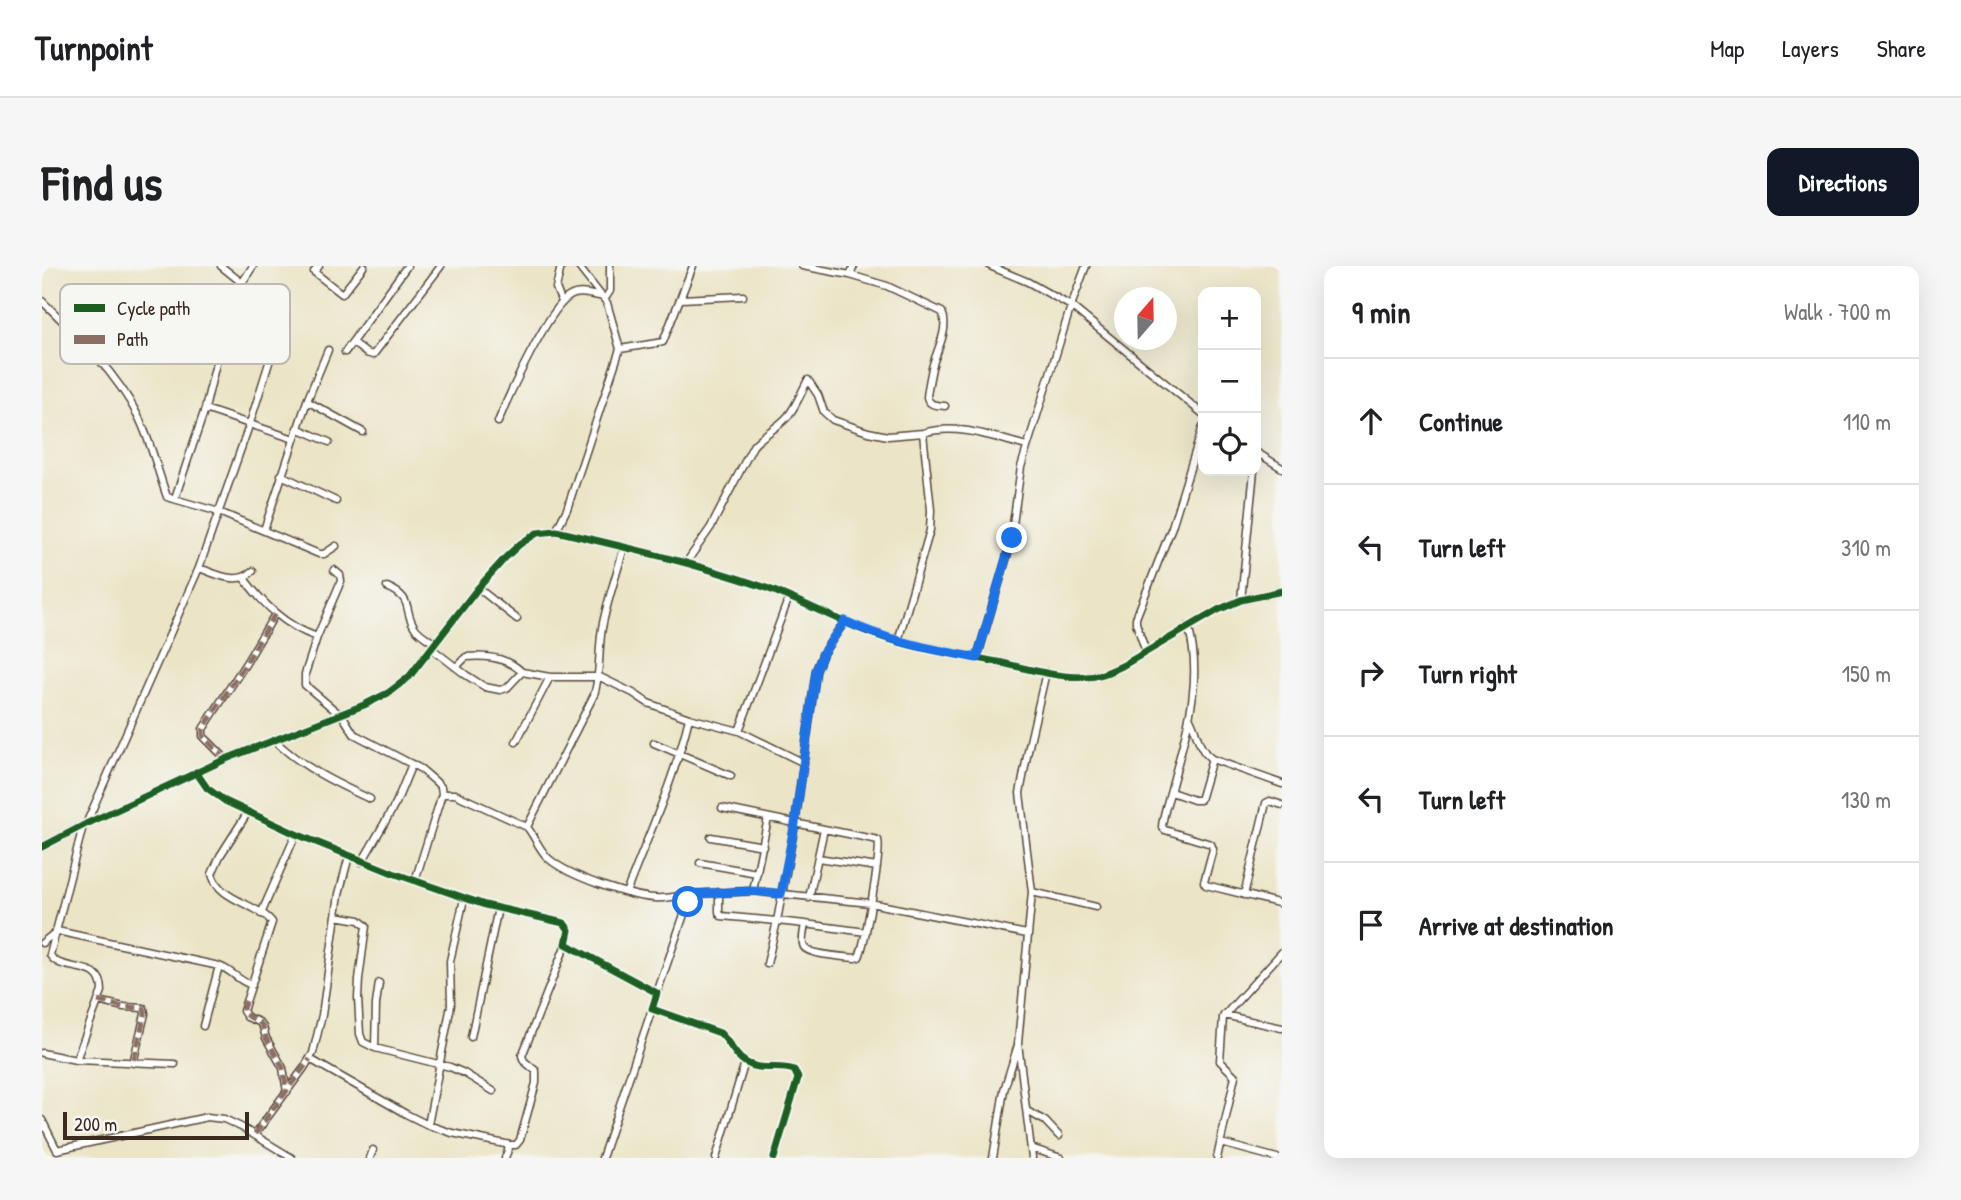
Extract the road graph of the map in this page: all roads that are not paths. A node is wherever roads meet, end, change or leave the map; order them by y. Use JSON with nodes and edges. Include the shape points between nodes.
{"nodes":[{"id":1,"x":221,"y":266,"type":"edge"},
{"id":2,"x":253,"y":266,"type":"edge"},
{"id":3,"x":319,"y":266,"type":"edge"},
{"id":4,"x":364,"y":266,"type":"edge"},
{"id":5,"x":407,"y":266,"type":"edge"},
{"id":6,"x":441,"y":266,"type":"edge"},
{"id":7,"x":561,"y":266,"type":"edge"},
{"id":8,"x":578,"y":266,"type":"edge"},
{"id":9,"x":610,"y":266,"type":"edge"},
{"id":10,"x":693,"y":266,"type":"edge"},
{"id":11,"x":802,"y":266,"type":"edge"},
{"id":12,"x":854,"y":266,"type":"edge"},
{"id":13,"x":990,"y":266,"type":"edge"},
{"id":14,"x":1086,"y":266,"type":"edge"},
{"id":15,"x":850,"y":275,"type":"junction"},
{"id":16,"x":242,"y":283,"type":"joint"},
{"id":17,"x":743,"y":296,"type":"dead end"},
{"id":18,"x":604,"y":298,"type":"junction"},
{"id":19,"x":681,"y":299,"type":"junction"},
{"id":20,"x":42,"y":301,"type":"edge"},
{"id":21,"x":562,"y":303,"type":"junction"},
{"id":22,"x":1071,"y":306,"type":"junction"},
{"id":23,"x":60,"y":320,"type":"edge"},
{"id":24,"x":352,"y":342,"type":"junction"},
{"id":25,"x":620,"y":349,"type":"junction"},
{"id":26,"x":328,"y":350,"type":"dead end"},
{"id":27,"x":345,"y":352,"type":"dead end"},
{"id":28,"x":101,"y":364,"type":"edge"},
{"id":29,"x":216,"y":364,"type":"edge"},
{"id":30,"x":269,"y":364,"type":"edge"},
{"id":31,"x":307,"y":401,"type":"junction"},
{"id":32,"x":945,"y":406,"type":"dead end"},
{"id":33,"x":205,"y":409,"type":"junction"},
{"id":34,"x":1198,"y":409,"type":"edge"},
{"id":35,"x":498,"y":422,"type":"dead end"},
{"id":36,"x":250,"y":423,"type":"junction"},
{"id":37,"x":297,"y":428,"type":"junction"},
{"id":38,"x":363,"y":432,"type":"dead end"},
{"id":39,"x":923,"y":433,"type":"junction"},
{"id":40,"x":294,"y":439,"type":"junction"},
{"id":41,"x":329,"y":442,"type":"dead end"},
{"id":42,"x":1198,"y":442,"type":"edge"},
{"id":43,"x":1027,"y":446,"type":"junction"},
{"id":44,"x":1261,"y":455,"type":"edge"},
{"id":45,"x":1282,"y":468,"type":"edge"},
{"id":46,"x":281,"y":475,"type":"junction"},
{"id":47,"x":1253,"y":476,"type":"edge"},
{"id":48,"x":176,"y":498,"type":"junction"},
{"id":49,"x":336,"y":502,"type":"dead end"},
{"id":50,"x":219,"y":512,"type":"junction"},
{"id":51,"x":264,"y":530,"type":"junction"},
{"id":52,"x":556,"y":531,"type":"junction"},
{"id":53,"x":336,"y":546,"type":"dead end"},
{"id":54,"x":624,"y":547,"type":"junction"},
{"id":55,"x":685,"y":563,"type":"junction"},
{"id":56,"x":199,"y":568,"type":"junction"},
{"id":57,"x":334,"y":570,"type":"dead end"},
{"id":58,"x":253,"y":571,"type":"dead end"},
{"id":59,"x":243,"y":577,"type":"junction"},
{"id":60,"x":387,"y":587,"type":"dead end"},
{"id":61,"x":478,"y":588,"type":"junction"},
{"id":62,"x":1282,"y":591,"type":"edge"},
{"id":63,"x":789,"y":597,"type":"junction"},
{"id":64,"x":1241,"y":600,"type":"junction"},
{"id":65,"x":275,"y":614,"type":"junction"},
{"id":66,"x":517,"y":619,"type":"dead end"},
{"id":67,"x":845,"y":621,"type":"junction"},
{"id":68,"x":1188,"y":626,"type":"junction"},
{"id":69,"x":317,"y":637,"type":"junction"},
{"id":70,"x":898,"y":641,"type":"junction"},
{"id":71,"x":433,"y":646,"type":"junction"},
{"id":72,"x":1146,"y":652,"type":"junction"},
{"id":73,"x":977,"y":658,"type":"junction"},
{"id":74,"x":457,"y":666,"type":"junction"},
{"id":75,"x":522,"y":672,"type":"junction"},
{"id":76,"x":1046,"y":672,"type":"junction"},
{"id":77,"x":550,"y":677,"type":"junction"},
{"id":78,"x":600,"y":677,"type":"junction"},
{"id":79,"x":339,"y":714,"type":"junction"},
{"id":80,"x":1189,"y":717,"type":"junction"},
{"id":81,"x":689,"y":718,"type":"junction"},
{"id":82,"x":739,"y":731,"type":"junction"},
{"id":83,"x":274,"y":740,"type":"junction"},
{"id":84,"x":516,"y":742,"type":"dead end"},
{"id":85,"x":654,"y":743,"type":"dead end"},
{"id":86,"x":679,"y":754,"type":"junction"},
{"id":87,"x":226,"y":759,"type":"junction"},
{"id":88,"x":1212,"y":759,"type":"junction"},
{"id":89,"x":412,"y":764,"type":"junction"},
{"id":90,"x":804,"y":764,"type":"junction"},
{"id":91,"x":196,"y":772,"type":"junction"},
{"id":92,"x":731,"y":776,"type":"dead end"},
{"id":93,"x":1282,"y":784,"type":"edge"},
{"id":94,"x":1171,"y":792,"type":"junction"},
{"id":95,"x":442,"y":794,"type":"junction"},
{"id":96,"x":370,"y":799,"type":"dead end"},
{"id":97,"x":1282,"y":805,"type":"edge"},
{"id":98,"x":722,"y":808,"type":"dead end"},
{"id":99,"x":248,"y":812,"type":"junction"},
{"id":100,"x":768,"y":818,"type":"junction"},
{"id":101,"x":795,"y":824,"type":"junction"},
{"id":102,"x":85,"y":825,"type":"junction"},
{"id":103,"x":527,"y":827,"type":"junction"},
{"id":104,"x":824,"y":829,"type":"junction"},
{"id":105,"x":296,"y":834,"type":"junction"},
{"id":106,"x":711,"y":837,"type":"dead end"},
{"id":107,"x":763,"y":846,"type":"junction"},
{"id":108,"x":42,"y":847,"type":"edge"},
{"id":109,"x":349,"y":856,"type":"junction"},
{"id":110,"x":818,"y":859,"type":"junction"},
{"id":111,"x":362,"y":862,"type":"junction"},
{"id":112,"x":700,"y":863,"type":"dead end"},
{"id":113,"x":877,"y":867,"type":"junction"},
{"id":114,"x":757,"y":873,"type":"junction"},
{"id":115,"x":415,"y":881,"type":"junction"},
{"id":116,"x":753,"y":891,"type":"junction"},
{"id":117,"x":719,"y":892,"type":"junction"},
{"id":118,"x":1032,"y":892,"type":"junction"},
{"id":119,"x":625,"y":893,"type":"junction"},
{"id":120,"x":691,"y":894,"type":"junction"},
{"id":121,"x":781,"y":894,"type":"junction"},
{"id":122,"x":1244,"y":895,"type":"junction"},
{"id":123,"x":809,"y":898,"type":"junction"},
{"id":124,"x":464,"y":899,"type":"junction"},
{"id":125,"x":870,"y":903,"type":"junction"},
{"id":126,"x":1282,"y":904,"type":"edge"},
{"id":127,"x":1096,"y":907,"type":"dead end"},
{"id":128,"x":498,"y":908,"type":"junction"},
{"id":129,"x":261,"y":914,"type":"junction"},
{"id":130,"x":336,"y":916,"type":"junction"},
{"id":131,"x":777,"y":920,"type":"junction"},
{"id":132,"x":805,"y":924,"type":"junction"},
{"id":133,"x":57,"y":932,"type":"junction"},
{"id":134,"x":866,"y":932,"type":"junction"},
{"id":135,"x":1027,"y":934,"type":"junction"},
{"id":136,"x":42,"y":943,"type":"edge"},
{"id":137,"x":566,"y":944,"type":"junction"},
{"id":138,"x":1282,"y":952,"type":"edge"},
{"id":139,"x":768,"y":964,"type":"dead end"},
{"id":140,"x":219,"y":966,"type":"junction"},
{"id":141,"x":379,"y":983,"type":"dead end"},
{"id":142,"x":252,"y":985,"type":"junction"},
{"id":143,"x":657,"y":993,"type":"junction"},
{"id":144,"x":98,"y":1001,"type":"junction"},
{"id":145,"x":652,"y":1009,"type":"junction"},
{"id":146,"x":1224,"y":1015,"type":"junction"},
{"id":147,"x":203,"y":1026,"type":"dead end"},
{"id":148,"x":1282,"y":1028,"type":"edge"},
{"id":149,"x":471,"y":1037,"type":"dead end"},
{"id":150,"x":1018,"y":1043,"type":"junction"},
{"id":151,"x":375,"y":1048,"type":"junction"},
{"id":152,"x":42,"y":1054,"type":"edge"},
{"id":153,"x":310,"y":1059,"type":"junction"},
{"id":154,"x":76,"y":1060,"type":"junction"},
{"id":155,"x":744,"y":1062,"type":"junction"},
{"id":156,"x":133,"y":1063,"type":"junction"},
{"id":157,"x":440,"y":1063,"type":"junction"},
{"id":158,"x":175,"y":1065,"type":"dead end"},
{"id":159,"x":493,"y":1091,"type":"dead end"},
{"id":160,"x":287,"y":1092,"type":"junction"},
{"id":161,"x":1027,"y":1111,"type":"junction"},
{"id":162,"x":42,"y":1120,"type":"edge"},
{"id":163,"x":428,"y":1125,"type":"junction"},
{"id":164,"x":255,"y":1135,"type":"junction"},
{"id":165,"x":1059,"y":1136,"type":"dead end"},
{"id":166,"x":50,"y":1138,"type":"junction"},
{"id":167,"x":42,"y":1140,"type":"edge"},
{"id":168,"x":1221,"y":1143,"type":"junction"},
{"id":169,"x":510,"y":1145,"type":"junction"},
{"id":170,"x":1031,"y":1147,"type":"junction"},
{"id":171,"x":373,"y":1150,"type":"dead end"},
{"id":172,"x":58,"y":1154,"type":"edge"},
{"id":173,"x":292,"y":1158,"type":"edge"},
{"id":174,"x":370,"y":1158,"type":"edge"},
{"id":175,"x":505,"y":1158,"type":"edge"},
{"id":176,"x":602,"y":1158,"type":"edge"},
{"id":177,"x":716,"y":1158,"type":"edge"},
{"id":178,"x":774,"y":1158,"type":"edge"},
{"id":179,"x":993,"y":1158,"type":"edge"},
{"id":180,"x":1032,"y":1158,"type":"edge"},
{"id":181,"x":1060,"y":1158,"type":"edge"},
{"id":182,"x":1217,"y":1158,"type":"edge"},
{"id":183,"x":1277,"y":1158,"type":"edge"}],
"edges":[{"from":1,"to":16,"type":"street"},
{"from":2,"to":16,"type":"street"},
{"from":3,"to":4,"type":"street","via":[[314,272],[342,294]]},
{"from":5,"to":24,"type":"street"},
{"from":6,"to":24,"type":"street","via":[[373,355]]},
{"from":7,"to":21,"type":"street","via":[[556,288]]},
{"from":8,"to":18,"type":"street"},
{"from":9,"to":18,"type":"street","via":[[610,291]]},
{"from":10,"to":19,"type":"street"},
{"from":11,"to":15,"type":"street"},
{"from":12,"to":15,"type":"street"},
{"from":13,"to":22,"type":"street"},
{"from":14,"to":22,"type":"street"},
{"from":15,"to":32,"type":"street","via":[[887,286],[942,312],[943,334],[927,397],[934,405]]},
{"from":17,"to":19,"type":"street"},
{"from":18,"to":21,"type":"street","via":[[576,293]]},
{"from":18,"to":25,"type":"street"},
{"from":19,"to":25,"type":"street","via":[[663,342]]},
{"from":20,"to":23,"type":"street"},
{"from":21,"to":35,"type":"street","via":[[522,369]]},
{"from":22,"to":34,"type":"street"},
{"from":22,"to":43,"type":"street"},
{"from":24,"to":27,"type":"street"},
{"from":25,"to":52,"type":"street"},
{"from":26,"to":31,"type":"street"},
{"from":28,"to":48,"type":"street","via":[[138,415],[167,497]]},
{"from":29,"to":33,"type":"street"},
{"from":30,"to":36,"type":"street"},
{"from":31,"to":37,"type":"street"},
{"from":31,"to":38,"type":"street"},
{"from":33,"to":36,"type":"street"},
{"from":33,"to":48,"type":"street"},
{"from":36,"to":40,"type":"street"},
{"from":36,"to":50,"type":"street"},
{"from":37,"to":40,"type":"street"},
{"from":37,"to":41,"type":"street"},
{"from":39,"to":43,"type":"street","via":[[966,430]]},
{"from":39,"to":55,"type":"street","via":[[888,436],[833,420],[808,380],[787,418],[753,446],[711,527]]},
{"from":39,"to":70,"type":"street","via":[[930,530]]},
{"from":40,"to":46,"type":"street"},
{"from":42,"to":72,"type":"street","via":[[1172,527],[1136,618]]},
{"from":43,"to":73,"type":"street","via":[[1010,546]]},
{"from":44,"to":45,"type":"street"},
{"from":46,"to":49,"type":"street"},
{"from":46,"to":51,"type":"street"},
{"from":47,"to":64,"type":"street"},
{"from":48,"to":50,"type":"street"},
{"from":50,"to":51,"type":"street"},
{"from":50,"to":56,"type":"street"},
{"from":51,"to":53,"type":"street","via":[[319,554]]},
{"from":52,"to":54,"type":"street"},
{"from":52,"to":61,"type":"street","via":[[537,533],[520,544]]},
{"from":54,"to":55,"type":"street"},
{"from":54,"to":78,"type":"street","via":[[603,624]]},
{"from":55,"to":63,"type":"street"},
{"from":56,"to":59,"type":"street","via":[[232,579]]},
{"from":56,"to":102,"type":"street"},
{"from":57,"to":69,"type":"street","via":[[341,581]]},
{"from":58,"to":59,"type":"street"},
{"from":59,"to":65,"type":"street"},
{"from":60,"to":71,"type":"street","via":[[402,596],[415,628]]},
{"from":61,"to":66,"type":"street"},
{"from":61,"to":71,"type":"street"},
{"from":62,"to":64,"type":"street"},
{"from":63,"to":67,"type":"street"},
{"from":63,"to":82,"type":"street"},
{"from":64,"to":68,"type":"street"},
{"from":65,"to":69,"type":"street"},
{"from":65,"to":87,"type":"street","via":[[203,729],[202,736]]},
{"from":67,"to":70,"type":"street"},
{"from":67,"to":90,"type":"street","via":[[816,671]]},
{"from":68,"to":72,"type":"street"},
{"from":68,"to":80,"type":"street","via":[[1196,666]]},
{"from":69,"to":79,"type":"street","via":[[304,682]]},
{"from":70,"to":73,"type":"street"},
{"from":71,"to":74,"type":"street"},
{"from":71,"to":79,"type":"street","via":[[394,689]]},
{"from":72,"to":76,"type":"street","via":[[1093,677]]},
{"from":73,"to":76,"type":"street"},
{"from":74,"to":75,"type":"street","via":[[467,657],[489,657]]},
{"from":74,"to":75,"type":"street","via":[[485,687],[500,690],[511,686]]},
{"from":75,"to":77,"type":"street"},
{"from":76,"to":118,"type":"street","via":[[1020,793]]},
{"from":77,"to":78,"type":"street"},
{"from":77,"to":84,"type":"street"},
{"from":78,"to":81,"type":"street"},
{"from":78,"to":103,"type":"street"},
{"from":79,"to":83,"type":"street"},
{"from":79,"to":89,"type":"street","via":[[354,734]]},
{"from":80,"to":88,"type":"street","via":[[1200,746]]},
{"from":80,"to":94,"type":"street"},
{"from":81,"to":82,"type":"street"},
{"from":81,"to":86,"type":"street"},
{"from":82,"to":90,"type":"street"},
{"from":83,"to":87,"type":"street"},
{"from":83,"to":96,"type":"street","via":[[315,772]]},
{"from":85,"to":86,"type":"street"},
{"from":86,"to":92,"type":"street"},
{"from":86,"to":119,"type":"street"},
{"from":87,"to":91,"type":"street"},
{"from":88,"to":93,"type":"street"},
{"from":88,"to":94,"type":"street","via":[[1200,800]]},
{"from":89,"to":95,"type":"street","via":[[435,781]]},
{"from":89,"to":111,"type":"street","via":[[392,811]]},
{"from":90,"to":101,"type":"street"},
{"from":91,"to":99,"type":"street","via":[[214,795]]},
{"from":91,"to":102,"type":"street"},
{"from":94,"to":122,"type":"street","via":[[1162,827],[1211,844],[1204,884]]},
{"from":95,"to":103,"type":"street","via":[[455,794]]},
{"from":95,"to":115,"type":"street"},
{"from":97,"to":122,"type":"street","via":[[1266,803]]},
{"from":98,"to":100,"type":"street"},
{"from":99,"to":105,"type":"street"},
{"from":99,"to":129,"type":"street","via":[[212,874],[231,897]]},
{"from":100,"to":101,"type":"street"},
{"from":100,"to":107,"type":"street"},
{"from":101,"to":104,"type":"street"},
{"from":101,"to":121,"type":"street"},
{"from":102,"to":108,"type":"street"},
{"from":102,"to":133,"type":"street"},
{"from":103,"to":119,"type":"street","via":[[555,864]]},
{"from":104,"to":110,"type":"street"},
{"from":104,"to":113,"type":"street","via":[[878,840]]},
{"from":105,"to":109,"type":"street"},
{"from":105,"to":129,"type":"street"},
{"from":106,"to":107,"type":"street"},
{"from":107,"to":114,"type":"street"},
{"from":109,"to":111,"type":"street"},
{"from":109,"to":130,"type":"street"},
{"from":110,"to":113,"type":"street"},
{"from":110,"to":123,"type":"street"},
{"from":111,"to":115,"type":"street"},
{"from":112,"to":114,"type":"street"},
{"from":113,"to":125,"type":"street"},
{"from":114,"to":116,"type":"street"},
{"from":115,"to":124,"type":"street"},
{"from":116,"to":117,"type":"street"},
{"from":116,"to":121,"type":"street"},
{"from":117,"to":120,"type":"street"},
{"from":117,"to":131,"type":"street","via":[[721,916]]},
{"from":118,"to":127,"type":"street"},
{"from":118,"to":135,"type":"street"},
{"from":119,"to":120,"type":"street","via":[[657,899]]},
{"from":120,"to":143,"type":"street"},
{"from":121,"to":123,"type":"street"},
{"from":121,"to":131,"type":"street"},
{"from":122,"to":126,"type":"street"},
{"from":123,"to":125,"type":"street"},
{"from":124,"to":128,"type":"street"},
{"from":124,"to":157,"type":"street","via":[[450,961],[451,1005]]},
{"from":125,"to":134,"type":"street"},
{"from":125,"to":135,"type":"street"},
{"from":128,"to":137,"type":"street","via":[[564,923],[569,930]]},
{"from":128,"to":149,"type":"street"},
{"from":129,"to":142,"type":"street","via":[[272,926]]},
{"from":130,"to":151,"type":"street","via":[[366,926],[359,979],[360,1034],[363,1042]]},
{"from":130,"to":153,"type":"street","via":[[322,1015]]},
{"from":131,"to":132,"type":"street"},
{"from":131,"to":139,"type":"street"},
{"from":132,"to":134,"type":"street"},
{"from":132,"to":134,"type":"street","via":[[803,945],[814,953],[855,958],[861,954]]},
{"from":133,"to":136,"type":"street"},
{"from":133,"to":140,"type":"street"},
{"from":133,"to":144,"type":"street","via":[[52,959],[95,974],[102,985]]},
{"from":135,"to":150,"type":"street"},
{"from":137,"to":143,"type":"street"},
{"from":137,"to":169,"type":"street","via":[[522,1056],[537,1075],[520,1140]]},
{"from":138,"to":146,"type":"street"},
{"from":140,"to":142,"type":"street"},
{"from":140,"to":147,"type":"street"},
{"from":141,"to":151,"type":"street"},
{"from":142,"to":160,"type":"street","via":[[243,1011],[263,1027],[283,1068]]},
{"from":143,"to":145,"type":"street"},
{"from":144,"to":154,"type":"street"},
{"from":144,"to":156,"type":"street","via":[[144,1008]]},
{"from":145,"to":155,"type":"street","via":[[720,1033]]},
{"from":145,"to":176,"type":"street"},
{"from":146,"to":148,"type":"street"},
{"from":146,"to":168,"type":"street","via":[[1219,1059],[1236,1076]]},
{"from":150,"to":161,"type":"street"},
{"from":150,"to":179,"type":"street","via":[[1004,1090]]},
{"from":151,"to":157,"type":"street"},
{"from":152,"to":154,"type":"street"},
{"from":153,"to":160,"type":"street"},
{"from":153,"to":163,"type":"street"},
{"from":154,"to":156,"type":"street"},
{"from":155,"to":177,"type":"street"},
{"from":155,"to":178,"type":"street","via":[[765,1069],[786,1067],[797,1074]]},
{"from":156,"to":158,"type":"street"},
{"from":157,"to":159,"type":"street"},
{"from":157,"to":163,"type":"street"},
{"from":160,"to":164,"type":"street"},
{"from":161,"to":165,"type":"street"},
{"from":161,"to":170,"type":"street"},
{"from":162,"to":166,"type":"street"},
{"from":163,"to":169,"type":"street"},
{"from":164,"to":172,"type":"street","via":[[207,1116]]},
{"from":164,"to":173,"type":"street"},
{"from":166,"to":167,"type":"street"},
{"from":166,"to":172,"type":"street"},
{"from":168,"to":182,"type":"street"},
{"from":168,"to":183,"type":"street"},
{"from":169,"to":175,"type":"street"},
{"from":170,"to":180,"type":"street"},
{"from":170,"to":181,"type":"street"},
{"from":171,"to":174,"type":"street"}]}
